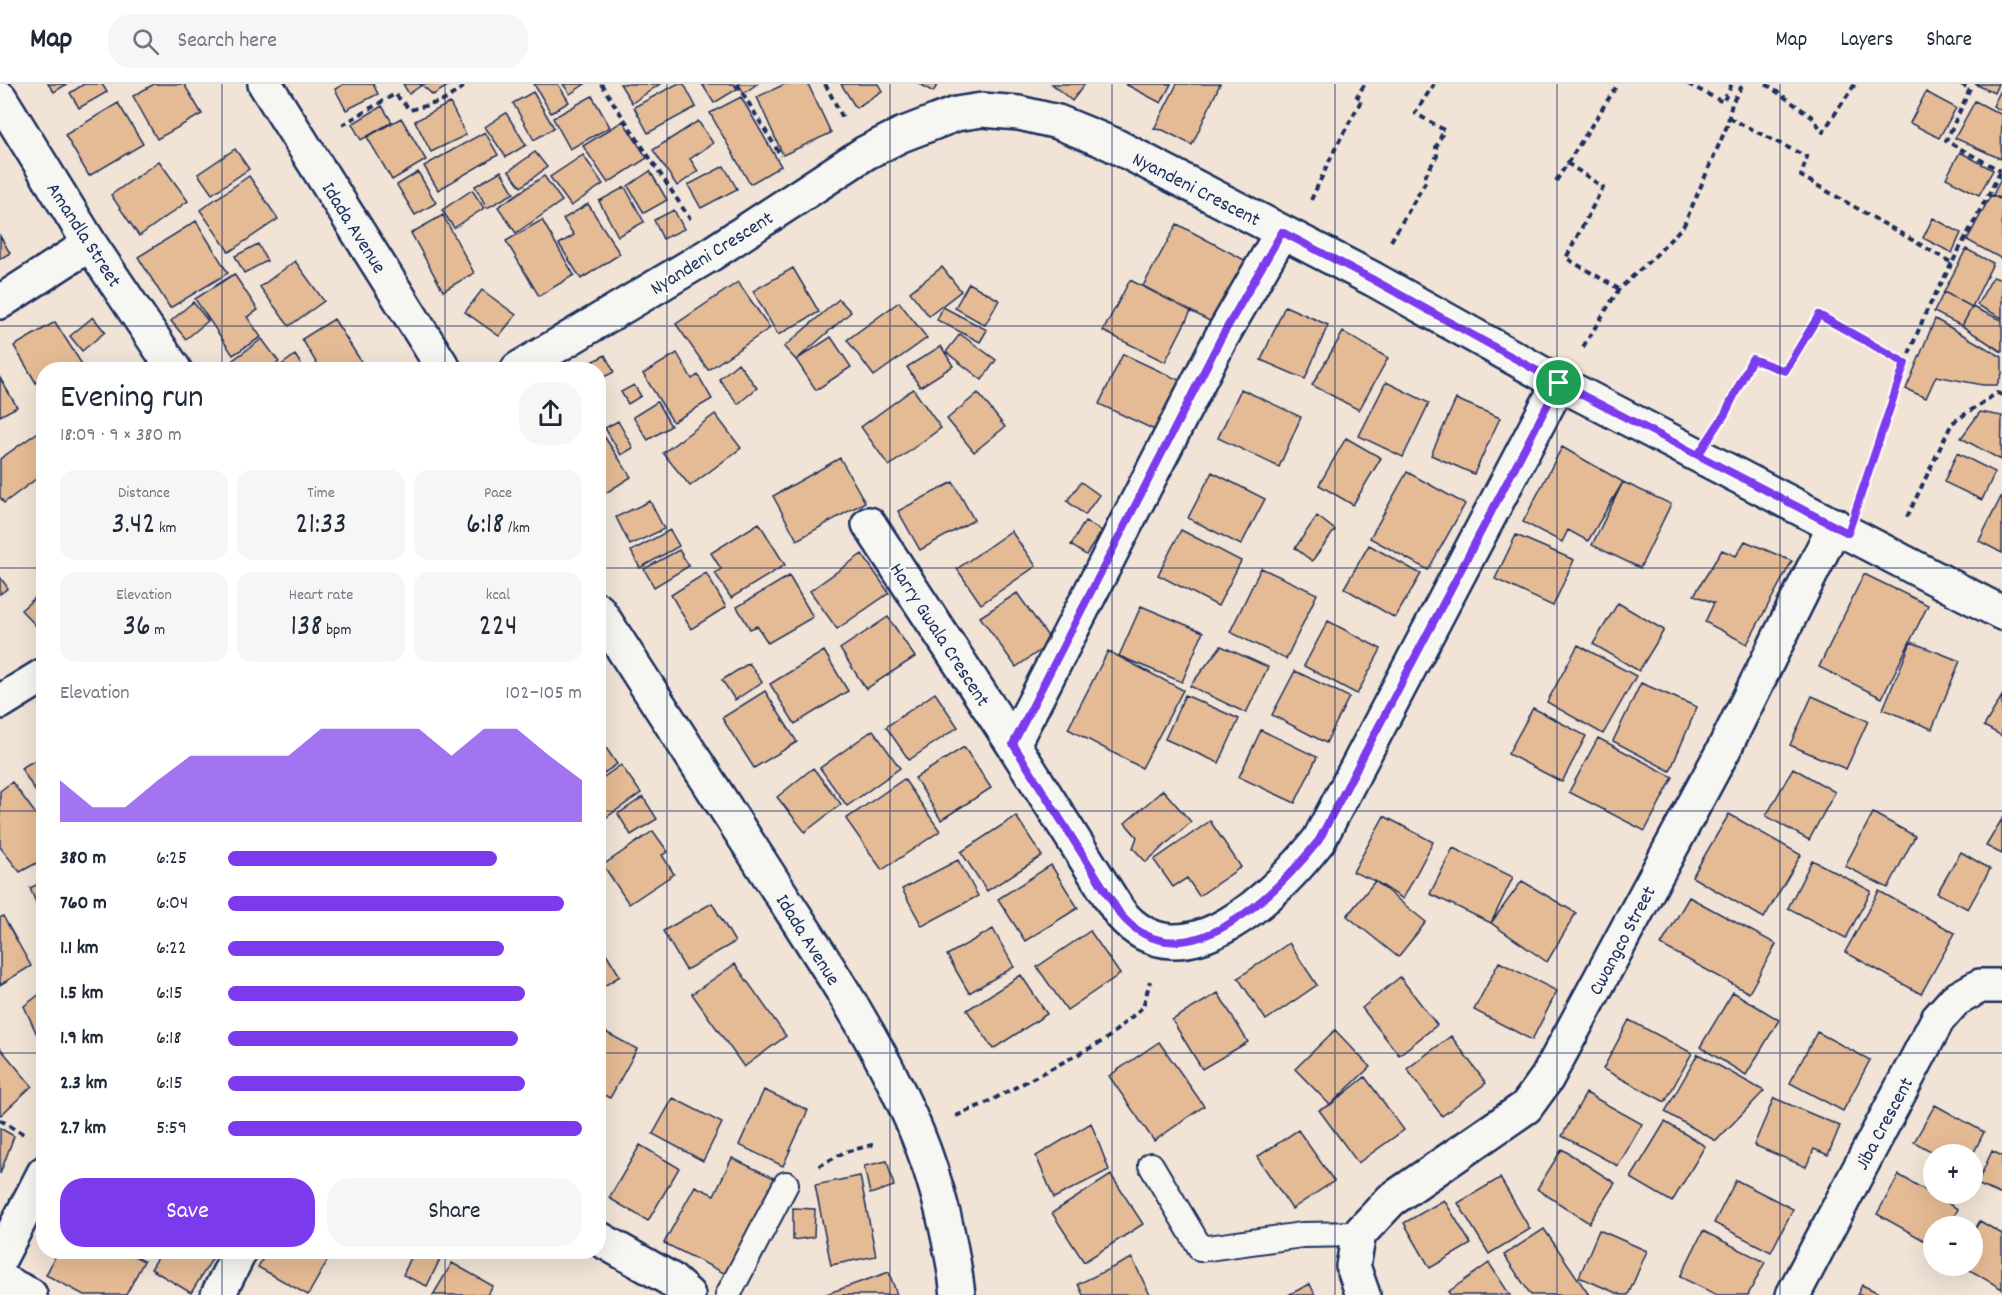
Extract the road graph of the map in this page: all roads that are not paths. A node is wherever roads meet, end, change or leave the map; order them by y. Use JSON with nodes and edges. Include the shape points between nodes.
{"nodes":[{"id":1,"x":265,"y":84,"type":"edge"},
{"id":2,"x":983,"y":97,"type":"edge"},
{"id":3,"x":0,"y":98,"type":"edge"},
{"id":4,"x":1288,"y":235,"type":"junction"},
{"id":5,"x":90,"y":244,"type":"junction"},
{"id":6,"x":0,"y":302,"type":"edge"},
{"id":7,"x":169,"y":362,"type":"edge"},
{"id":8,"x":440,"y":362,"type":"edge"},
{"id":9,"x":530,"y":362,"type":"edge"},
{"id":10,"x":1559,"y":383,"type":"junction"},
{"id":11,"x":869,"y":524,"type":"dead end"},
{"id":12,"x":1842,"y":529,"type":"junction"},
{"id":13,"x":2002,"y":613,"type":"edge"},
{"id":14,"x":606,"y":622,"type":"edge"},
{"id":15,"x":36,"y":680,"type":"edge"},
{"id":16,"x":0,"y":702,"type":"edge"},
{"id":17,"x":1013,"y":744,"type":"junction"},
{"id":18,"x":2002,"y":986,"type":"edge"},
{"id":19,"x":1151,"y":1165,"type":"dead end"},
{"id":20,"x":786,"y":1184,"type":"road end"},
{"id":21,"x":36,"y":1188,"type":"edge"},
{"id":22,"x":1359,"y":1234,"type":"junction"},
{"id":23,"x":606,"y":1243,"type":"edge"},
{"id":24,"x":0,"y":1258,"type":"edge"},
{"id":25,"x":236,"y":1259,"type":"edge"},
{"id":26,"x":218,"y":1295,"type":"edge"},
{"id":27,"x":688,"y":1295,"type":"edge"},
{"id":28,"x":728,"y":1295,"type":"edge"},
{"id":29,"x":958,"y":1295,"type":"edge"},
{"id":30,"x":1363,"y":1295,"type":"edge"},
{"id":31,"x":1793,"y":1295,"type":"edge"}],
"edges":[{"from":1,"to":8,"type":"street","name":"Idada Avenue"},
{"from":2,"to":4,"type":"street","name":"Nyandeni Crescent","via":[[1112,144]]},
{"from":2,"to":9,"type":"street","name":"Nyandeni Crescent","via":[[956,114],[865,153],[711,254]]},
{"from":3,"to":5,"type":"street","name":"Amandla Street"},
{"from":4,"to":10,"type":"street","name":"Nyandeni Crescent"},
{"from":4,"to":17,"type":"street","via":[[1221,338]]},
{"from":5,"to":6,"type":"street"},
{"from":5,"to":7,"type":"street","name":"Amandla Street"},
{"from":10,"to":12,"type":"street","name":"Nyandeni Crescent"},
{"from":10,"to":17,"type":"street","name":"Harry Gwala Crescent","via":[[1319,840],[1297,869],[1239,917],[1208,936],[1181,942],[1161,941],[1129,924]]},
{"from":11,"to":17,"type":"street","name":"Harry Gwala Crescent"},
{"from":12,"to":13,"type":"street","name":"Nyandeni Crescent"},
{"from":12,"to":22,"type":"street","name":"Cwangco Street","via":[[1547,1078],[1526,1107],[1391,1200]]},
{"from":14,"to":29,"type":"street","name":"Idada Avenue","via":[[873,1043],[917,1132],[933,1180]]},
{"from":15,"to":16,"type":"street"},
{"from":18,"to":31,"type":"street","name":"Jiba Crescent","via":[[1980,986],[1955,1000],[1938,1019]]},
{"from":19,"to":22,"type":"lane","via":[[1201,1249],[1302,1235]]},
{"from":20,"to":28,"type":"lane"},
{"from":21,"to":24,"type":"street"},
{"from":22,"to":30,"type":"street","via":[[1353,1266]]},
{"from":23,"to":27,"type":"street","via":[[670,1279]]},
{"from":25,"to":26,"type":"street"}]}
